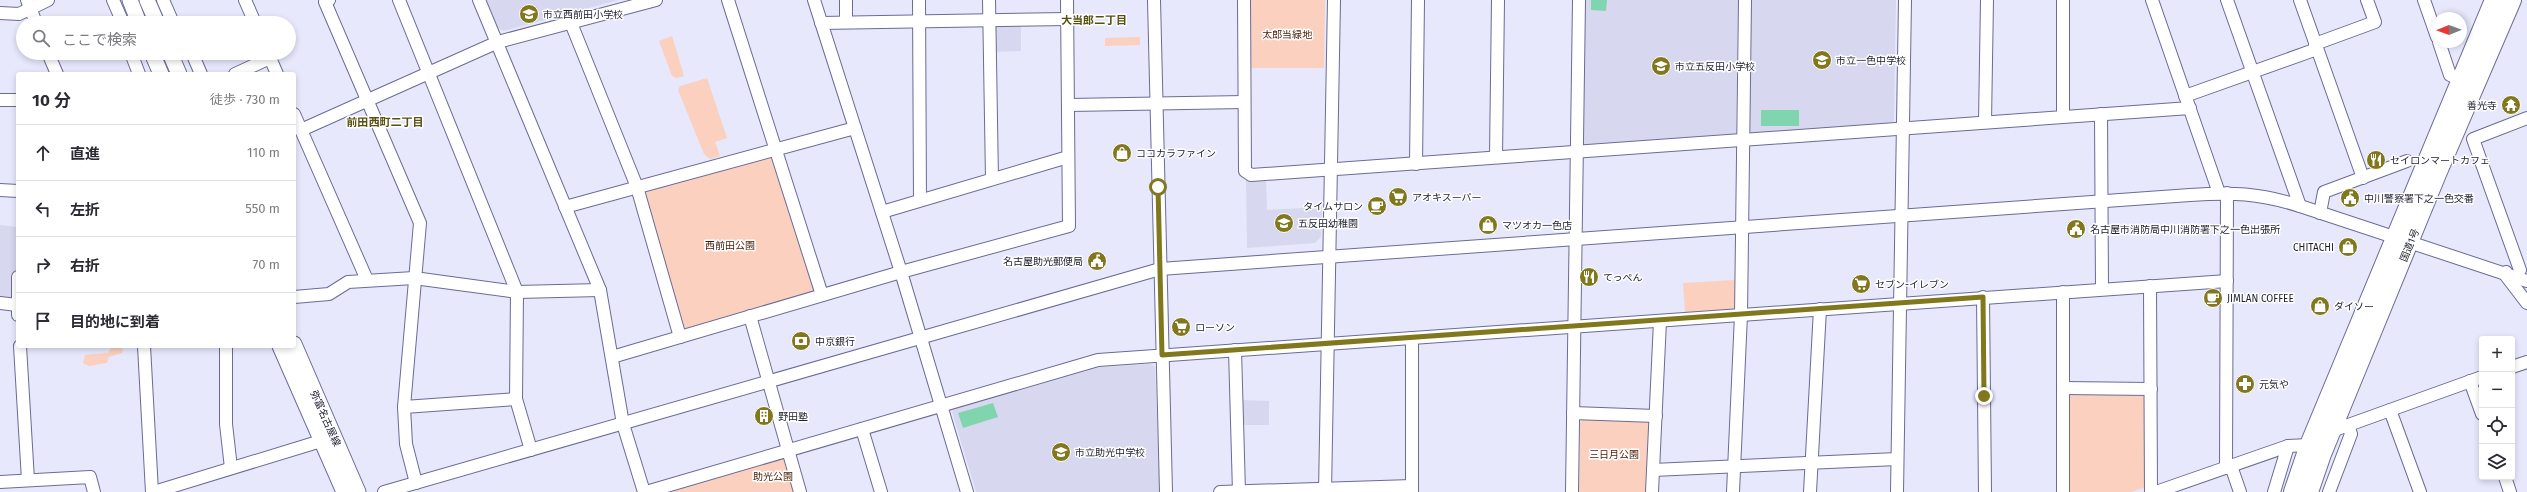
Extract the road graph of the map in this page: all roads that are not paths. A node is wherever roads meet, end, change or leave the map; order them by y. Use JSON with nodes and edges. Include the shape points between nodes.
{"nodes":[{"id":1,"x":48,"y":0,"type":"edge"},
{"id":2,"x":113,"y":0,"type":"edge"},
{"id":3,"x":130,"y":0,"type":"edge"},
{"id":4,"x":147,"y":0,"type":"edge"},
{"id":5,"x":163,"y":0,"type":"edge"},
{"id":6,"x":245,"y":0,"type":"edge"},
{"id":7,"x":330,"y":0,"type":"edge"},
{"id":8,"x":399,"y":0,"type":"edge"},
{"id":9,"x":479,"y":0,"type":"edge"},
{"id":10,"x":656,"y":0,"type":"edge"},
{"id":11,"x":728,"y":0,"type":"edge"},
{"id":12,"x":814,"y":0,"type":"edge"},
{"id":13,"x":846,"y":0,"type":"edge"},
{"id":14,"x":919,"y":0,"type":"edge"},
{"id":15,"x":989,"y":0,"type":"edge"},
{"id":16,"x":1067,"y":0,"type":"edge"},
{"id":17,"x":1154,"y":0,"type":"edge"},
{"id":18,"x":1244,"y":0,"type":"edge"},
{"id":19,"x":1334,"y":0,"type":"edge"},
{"id":20,"x":1418,"y":0,"type":"edge"},
{"id":21,"x":1498,"y":0,"type":"edge"},
{"id":22,"x":1579,"y":0,"type":"edge"},
{"id":23,"x":1745,"y":0,"type":"edge"},
{"id":24,"x":1905,"y":0,"type":"edge"},
{"id":25,"x":1987,"y":0,"type":"edge"},
{"id":26,"x":2063,"y":0,"type":"edge"},
{"id":27,"x":2152,"y":0,"type":"edge"},
{"id":28,"x":2227,"y":0,"type":"edge"},
{"id":29,"x":2300,"y":0,"type":"edge"},
{"id":30,"x":2367,"y":0,"type":"edge"},
{"id":31,"x":2424,"y":0,"type":"edge"},
{"id":32,"x":2494,"y":0,"type":"edge"},
{"id":33,"x":2512,"y":0,"type":"edge"},
{"id":34,"x":28,"y":4,"type":"edge"},
{"id":35,"x":0,"y":13,"type":"edge"},
{"id":36,"x":33,"y":16,"type":"edge"},
{"id":37,"x":120,"y":16,"type":"edge"},
{"id":38,"x":137,"y":16,"type":"edge"},
{"id":39,"x":154,"y":16,"type":"edge"},
{"id":40,"x":170,"y":16,"type":"edge"},
{"id":41,"x":252,"y":16,"type":"edge"},
{"id":42,"x":1067,"y":19,"type":"junction"},
{"id":43,"x":2431,"y":20,"type":"edge"},
{"id":44,"x":989,"y":21,"type":"junction"},
{"id":45,"x":572,"y":22,"type":"junction"},
{"id":46,"x":846,"y":22,"type":"junction"},
{"id":47,"x":919,"y":22,"type":"junction"},
{"id":48,"x":821,"y":23,"type":"junction"},
{"id":49,"x":498,"y":42,"type":"junction"},
{"id":50,"x":2316,"y":46,"type":"junction"},
{"id":51,"x":2441,"y":48,"type":"edge"},
{"id":52,"x":51,"y":60,"type":"edge"},
{"id":53,"x":134,"y":60,"type":"edge"},
{"id":54,"x":155,"y":60,"type":"edge"},
{"id":55,"x":173,"y":60,"type":"edge"},
{"id":56,"x":195,"y":60,"type":"edge"},
{"id":57,"x":261,"y":60,"type":"edge"},
{"id":58,"x":271,"y":60,"type":"edge"},
{"id":59,"x":56,"y":72,"type":"edge"},
{"id":60,"x":138,"y":72,"type":"edge"},
{"id":61,"x":160,"y":72,"type":"edge"},
{"id":62,"x":178,"y":72,"type":"edge"},
{"id":63,"x":200,"y":72,"type":"edge"},
{"id":64,"x":238,"y":72,"type":"edge"},
{"id":65,"x":276,"y":72,"type":"edge"},
{"id":66,"x":2254,"y":72,"type":"junction"},
{"id":67,"x":430,"y":73,"type":"junction"},
{"id":68,"x":2461,"y":80,"type":"junction"},
{"id":69,"x":2185,"y":96,"type":"junction"},
{"id":70,"x":0,"y":100,"type":"edge"},
{"id":71,"x":16,"y":100,"type":"edge"},
{"id":72,"x":367,"y":100,"type":"junction"},
{"id":73,"x":1244,"y":102,"type":"junction"},
{"id":74,"x":1069,"y":104,"type":"junction"},
{"id":75,"x":1156,"y":104,"type":"junction"},
{"id":76,"x":2190,"y":108,"type":"junction"},
{"id":77,"x":2101,"y":114,"type":"junction"},
{"id":78,"x":2063,"y":116,"type":"junction"},
{"id":79,"x":2527,"y":118,"type":"edge"},
{"id":80,"x":296,"y":119,"type":"edge"},
{"id":81,"x":1985,"y":122,"type":"junction"},
{"id":82,"x":855,"y":128,"type":"junction"},
{"id":83,"x":1903,"y":128,"type":"junction"},
{"id":84,"x":301,"y":130,"type":"junction"},
{"id":85,"x":1742,"y":139,"type":"junction"},
{"id":86,"x":776,"y":149,"type":"junction"},
{"id":87,"x":1577,"y":151,"type":"junction"},
{"id":88,"x":1068,"y":157,"type":"junction"},
{"id":89,"x":1496,"y":157,"type":"junction"},
{"id":90,"x":2407,"y":162,"type":"dead end"},
{"id":91,"x":1416,"y":164,"type":"junction"},
{"id":92,"x":1331,"y":170,"type":"junction"},
{"id":93,"x":2363,"y":178,"type":"junction"},
{"id":94,"x":992,"y":179,"type":"junction"},
{"id":95,"x":637,"y":187,"type":"junction"},
{"id":96,"x":0,"y":190,"type":"edge"},
{"id":97,"x":16,"y":191,"type":"edge"},
{"id":98,"x":2223,"y":193,"type":"junction"},
{"id":99,"x":920,"y":200,"type":"junction"},
{"id":100,"x":2102,"y":201,"type":"junction"},
{"id":101,"x":2300,"y":206,"type":"junction"},
{"id":102,"x":565,"y":207,"type":"junction"},
{"id":103,"x":882,"y":212,"type":"junction"},
{"id":104,"x":2320,"y":213,"type":"junction"},
{"id":105,"x":1901,"y":216,"type":"junction"},
{"id":106,"x":1741,"y":227,"type":"junction"},
{"id":107,"x":1576,"y":239,"type":"junction"},
{"id":108,"x":2402,"y":241,"type":"junction"},
{"id":109,"x":1329,"y":257,"type":"junction"},
{"id":110,"x":1160,"y":269,"type":"junction"},
{"id":111,"x":2523,"y":269,"type":"edge"},
{"id":112,"x":901,"y":272,"type":"junction"},
{"id":113,"x":2504,"y":273,"type":"junction"},
{"id":114,"x":414,"y":278,"type":"junction"},
{"id":115,"x":367,"y":280,"type":"junction"},
{"id":116,"x":2227,"y":281,"type":"junction"},
{"id":117,"x":2527,"y":281,"type":"edge"},
{"id":118,"x":2150,"y":286,"type":"junction"},
{"id":119,"x":2102,"y":289,"type":"junction"},
{"id":120,"x":600,"y":290,"type":"junction"},
{"id":121,"x":517,"y":292,"type":"junction"},
{"id":122,"x":2063,"y":292,"type":"junction"},
{"id":123,"x":822,"y":295,"type":"junction"},
{"id":124,"x":296,"y":297,"type":"edge"},
{"id":125,"x":1983,"y":297,"type":"junction"},
{"id":126,"x":0,"y":303,"type":"edge"},
{"id":127,"x":1900,"y":303,"type":"junction"},
{"id":128,"x":2527,"y":303,"type":"edge"},
{"id":129,"x":16,"y":309,"type":"edge"},
{"id":130,"x":1820,"y":309,"type":"junction"},
{"id":131,"x":1741,"y":315,"type":"junction"},
{"id":132,"x":750,"y":316,"type":"junction"},
{"id":133,"x":1660,"y":321,"type":"junction"},
{"id":134,"x":1574,"y":327,"type":"junction"},
{"id":135,"x":680,"y":337,"type":"junction"},
{"id":136,"x":920,"y":338,"type":"junction"},
{"id":137,"x":1412,"y":338,"type":"junction"},
{"id":138,"x":1327,"y":344,"type":"junction"},
{"id":139,"x":20,"y":348,"type":"edge"},
{"id":140,"x":145,"y":348,"type":"edge"},
{"id":141,"x":226,"y":348,"type":"edge"},
{"id":142,"x":281,"y":348,"type":"edge"},
{"id":143,"x":296,"y":348,"type":"edge"},
{"id":144,"x":1235,"y":350,"type":"junction"},
{"id":145,"x":1162,"y":355,"type":"junction"},
{"id":146,"x":612,"y":357,"type":"junction"},
{"id":147,"x":2527,"y":362,"type":"edge"},
{"id":148,"x":2515,"y":366,"type":"edge"},
{"id":149,"x":2479,"y":378,"type":"edge"},
{"id":150,"x":2470,"y":381,"type":"junction"},
{"id":151,"x":769,"y":382,"type":"junction"},
{"id":152,"x":2063,"y":388,"type":"junction"},
{"id":153,"x":2151,"y":388,"type":"junction"},
{"id":154,"x":516,"y":399,"type":"junction"},
{"id":155,"x":941,"y":406,"type":"junction"},
{"id":156,"x":404,"y":407,"type":"junction"},
{"id":157,"x":2480,"y":408,"type":"edge"},
{"id":158,"x":2390,"y":410,"type":"junction"},
{"id":159,"x":1573,"y":413,"type":"junction"},
{"id":160,"x":1656,"y":416,"type":"junction"},
{"id":161,"x":623,"y":424,"type":"junction"},
{"id":162,"x":2341,"y":426,"type":"junction"},
{"id":163,"x":862,"y":429,"type":"junction"},
{"id":164,"x":321,"y":441,"type":"junction"},
{"id":165,"x":2309,"y":445,"type":"junction"},
{"id":166,"x":2288,"y":446,"type":"junction"},
{"id":167,"x":531,"y":450,"type":"junction"},
{"id":168,"x":789,"y":450,"type":"junction"},
{"id":169,"x":1898,"y":459,"type":"junction"},
{"id":170,"x":1812,"y":463,"type":"junction"},
{"id":171,"x":1734,"y":467,"type":"junction"},
{"id":172,"x":2229,"y":467,"type":"junction"},
{"id":173,"x":231,"y":468,"type":"junction"},
{"id":174,"x":1653,"y":470,"type":"junction"},
{"id":175,"x":28,"y":480,"type":"junction"},
{"id":176,"x":2506,"y":480,"type":"edge"},
{"id":177,"x":0,"y":483,"type":"edge"},
{"id":178,"x":416,"y":483,"type":"junction"},
{"id":179,"x":1412,"y":489,"type":"edge"},
{"id":180,"x":1325,"y":490,"type":"edge"},
{"id":181,"x":5,"y":492,"type":"edge"},
{"id":182,"x":94,"y":492,"type":"edge"},
{"id":183,"x":153,"y":492,"type":"edge"},
{"id":184,"x":344,"y":492,"type":"edge"},
{"id":185,"x":358,"y":492,"type":"edge"},
{"id":186,"x":384,"y":492,"type":"edge"},
{"id":187,"x":645,"y":492,"type":"edge"},
{"id":188,"x":800,"y":492,"type":"edge"},
{"id":189,"x":881,"y":492,"type":"edge"},
{"id":190,"x":967,"y":492,"type":"edge"},
{"id":191,"x":1166,"y":492,"type":"edge"},
{"id":192,"x":1220,"y":492,"type":"edge"},
{"id":193,"x":1239,"y":492,"type":"edge"},
{"id":194,"x":1572,"y":492,"type":"edge"},
{"id":195,"x":1652,"y":492,"type":"edge"},
{"id":196,"x":1733,"y":492,"type":"edge"},
{"id":197,"x":1810,"y":492,"type":"edge"},
{"id":198,"x":1897,"y":492,"type":"edge"},
{"id":199,"x":1985,"y":492,"type":"edge"},
{"id":200,"x":2063,"y":492,"type":"edge"},
{"id":201,"x":2151,"y":492,"type":"edge"},
{"id":202,"x":2156,"y":492,"type":"edge"},
{"id":203,"x":2240,"y":492,"type":"edge"},
{"id":204,"x":2274,"y":492,"type":"edge"},
{"id":205,"x":2293,"y":492,"type":"edge"},
{"id":206,"x":2309,"y":492,"type":"edge"},
{"id":207,"x":2329,"y":492,"type":"edge"},
{"id":208,"x":2420,"y":492,"type":"edge"},
{"id":209,"x":2510,"y":492,"type":"edge"}],
"edges":[{"from":1,"to":34,"type":"street"},
{"from":2,"to":37,"type":"street"},
{"from":3,"to":38,"type":"main road"},
{"from":4,"to":39,"type":"main road"},
{"from":5,"to":40,"type":"street"},
{"from":6,"to":41,"type":"street"},
{"from":7,"to":72,"type":"street","via":[[325,2]]},
{"from":8,"to":67,"type":"street"},
{"from":9,"to":49,"type":"street"},
{"from":10,"to":45,"type":"street"},
{"from":11,"to":86,"type":"street"},
{"from":12,"to":48,"type":"street"},
{"from":13,"to":46,"type":"street"},
{"from":14,"to":47,"type":"street"},
{"from":15,"to":44,"type":"street"},
{"from":16,"to":42,"type":"street"},
{"from":17,"to":75,"type":"street"},
{"from":18,"to":73,"type":"street"},
{"from":19,"to":92,"type":"street"},
{"from":20,"to":91,"type":"street"},
{"from":21,"to":89,"type":"street"},
{"from":22,"to":87,"type":"street"},
{"from":23,"to":85,"type":"street"},
{"from":24,"to":83,"type":"street"},
{"from":25,"to":81,"type":"street"},
{"from":26,"to":78,"type":"street"},
{"from":27,"to":69,"type":"street"},
{"from":28,"to":66,"type":"street"},
{"from":29,"to":50,"type":"street"},
{"from":30,"to":50,"type":"street","via":[[2375,22]]},
{"from":31,"to":43,"type":"street"},
{"from":32,"to":68,"type":"highway","name":"国道1号"},
{"from":33,"to":108,"type":"highway","name":"国道1号","via":[[2437,174]]},
{"from":34,"to":35,"type":"street","via":[[19,14]]},
{"from":34,"to":36,"type":"street"},
{"from":42,"to":44,"type":"street"},
{"from":42,"to":74,"type":"street"},
{"from":44,"to":47,"type":"street"},
{"from":44,"to":94,"type":"street"},
{"from":45,"to":49,"type":"street"},
{"from":45,"to":95,"type":"street"},
{"from":46,"to":47,"type":"street"},
{"from":46,"to":48,"type":"street"},
{"from":47,"to":99,"type":"street"},
{"from":48,"to":82,"type":"street"},
{"from":49,"to":67,"type":"street"},
{"from":49,"to":102,"type":"street"},
{"from":50,"to":66,"type":"street"},
{"from":50,"to":93,"type":"street"},
{"from":51,"to":68,"type":"street","via":[[2450,75]]},
{"from":52,"to":59,"type":"street"},
{"from":53,"to":60,"type":"street"},
{"from":54,"to":61,"type":"main road"},
{"from":55,"to":62,"type":"main road"},
{"from":56,"to":63,"type":"street"},
{"from":57,"to":64,"type":"street"},
{"from":58,"to":65,"type":"street"},
{"from":66,"to":69,"type":"street"},
{"from":66,"to":101,"type":"street"},
{"from":67,"to":72,"type":"street"},
{"from":67,"to":121,"type":"street"},
{"from":68,"to":108,"type":"highway","name":"国道1号"},
{"from":69,"to":76,"type":"street"},
{"from":70,"to":71,"type":"street"},
{"from":72,"to":84,"type":"street"},
{"from":72,"to":114,"type":"street","via":[[420,222]]},
{"from":73,"to":75,"type":"street"},
{"from":73,"to":92,"type":"street","via":[[1245,171],[1250,175]]},
{"from":74,"to":75,"type":"street"},
{"from":74,"to":88,"type":"street"},
{"from":75,"to":110,"type":"street"},
{"from":76,"to":77,"type":"street"},
{"from":76,"to":98,"type":"street"},
{"from":77,"to":78,"type":"street"},
{"from":77,"to":100,"type":"street"},
{"from":78,"to":81,"type":"street"},
{"from":79,"to":111,"type":"street","via":[[2473,139]]},
{"from":80,"to":84,"type":"street"},
{"from":81,"to":83,"type":"street"},
{"from":82,"to":86,"type":"street"},
{"from":82,"to":103,"type":"street"},
{"from":83,"to":85,"type":"street"},
{"from":83,"to":105,"type":"street"},
{"from":84,"to":115,"type":"street"},
{"from":85,"to":87,"type":"street"},
{"from":85,"to":106,"type":"street"},
{"from":86,"to":95,"type":"street"},
{"from":86,"to":123,"type":"street"},
{"from":87,"to":89,"type":"street"},
{"from":87,"to":107,"type":"street"},
{"from":88,"to":94,"type":"street"},
{"from":88,"to":112,"type":"street","via":[[1069,226]]},
{"from":89,"to":91,"type":"street"},
{"from":90,"to":93,"type":"street"},
{"from":91,"to":92,"type":"street"},
{"from":92,"to":109,"type":"street"},
{"from":93,"to":104,"type":"street","via":[[2324,192]]},
{"from":94,"to":99,"type":"street"},
{"from":95,"to":102,"type":"street"},
{"from":95,"to":135,"type":"street"},
{"from":96,"to":97,"type":"street"},
{"from":98,"to":100,"type":"street"},
{"from":98,"to":101,"type":"street","via":[[2272,197]]},
{"from":98,"to":116,"type":"street"},
{"from":99,"to":103,"type":"street"},
{"from":100,"to":105,"type":"street"},
{"from":100,"to":119,"type":"street"},
{"from":101,"to":104,"type":"street"},
{"from":102,"to":120,"type":"street"},
{"from":103,"to":112,"type":"street"},
{"from":104,"to":108,"type":"street"},
{"from":105,"to":106,"type":"street"},
{"from":105,"to":127,"type":"street"},
{"from":106,"to":107,"type":"street"},
{"from":106,"to":131,"type":"street"},
{"from":107,"to":109,"type":"street"},
{"from":107,"to":134,"type":"street"},
{"from":108,"to":113,"type":"street"},
{"from":108,"to":162,"type":"highway","name":"国道1号"},
{"from":108,"to":165,"type":"highway","name":"国道1号"},
{"from":109,"to":110,"type":"street"},
{"from":109,"to":138,"type":"street"},
{"from":110,"to":136,"type":"street"},
{"from":110,"to":145,"type":"street"},
{"from":111,"to":113,"type":"street"},
{"from":112,"to":123,"type":"street"},
{"from":112,"to":136,"type":"street"},
{"from":113,"to":117,"type":"street"},
{"from":113,"to":128,"type":"street"},
{"from":114,"to":115,"type":"street"},
{"from":114,"to":121,"type":"street"},
{"from":114,"to":156,"type":"street"},
{"from":115,"to":124,"type":"street","via":[[348,282],[329,294]]},
{"from":116,"to":118,"type":"street"},
{"from":116,"to":172,"type":"street"},
{"from":118,"to":119,"type":"street"},
{"from":118,"to":153,"type":"street"},
{"from":119,"to":122,"type":"street"},
{"from":120,"to":121,"type":"street"},
{"from":120,"to":146,"type":"street"},
{"from":121,"to":154,"type":"street"},
{"from":122,"to":125,"type":"street"},
{"from":122,"to":152,"type":"street"},
{"from":123,"to":132,"type":"street"},
{"from":125,"to":127,"type":"street"},
{"from":125,"to":199,"type":"street"},
{"from":126,"to":129,"type":"street"},
{"from":127,"to":130,"type":"street"},
{"from":127,"to":169,"type":"street"},
{"from":130,"to":131,"type":"street"},
{"from":130,"to":170,"type":"street"},
{"from":131,"to":133,"type":"street"},
{"from":131,"to":171,"type":"street"},
{"from":132,"to":135,"type":"street"},
{"from":132,"to":151,"type":"street"},
{"from":133,"to":134,"type":"street"},
{"from":133,"to":160,"type":"street"},
{"from":134,"to":137,"type":"street"},
{"from":134,"to":159,"type":"street"},
{"from":135,"to":146,"type":"street"},
{"from":136,"to":151,"type":"street"},
{"from":136,"to":155,"type":"street"},
{"from":137,"to":138,"type":"street"},
{"from":137,"to":179,"type":"street"},
{"from":138,"to":144,"type":"street"},
{"from":138,"to":180,"type":"street"},
{"from":139,"to":175,"type":"street"},
{"from":140,"to":183,"type":"street"},
{"from":141,"to":173,"type":"street","via":[[226,424]]},
{"from":142,"to":164,"type":"main road","name":"弥富名古屋線"},
{"from":143,"to":185,"type":"main road","name":"弥富名古屋線"},
{"from":144,"to":145,"type":"street"},
{"from":144,"to":193,"type":"street"},
{"from":145,"to":155,"type":"street","via":[[1098,360]]},
{"from":145,"to":191,"type":"street"},
{"from":146,"to":161,"type":"street"},
{"from":147,"to":148,"type":"street"},
{"from":149,"to":150,"type":"street"},
{"from":150,"to":157,"type":"street"},
{"from":150,"to":158,"type":"street"},
{"from":151,"to":161,"type":"street"},
{"from":151,"to":168,"type":"street"},
{"from":152,"to":153,"type":"street"},
{"from":152,"to":200,"type":"street"},
{"from":153,"to":201,"type":"street"},
{"from":154,"to":156,"type":"street"},
{"from":154,"to":167,"type":"street"},
{"from":155,"to":163,"type":"street"},
{"from":155,"to":190,"type":"street"},
{"from":156,"to":178,"type":"street","via":[[406,444]]},
{"from":158,"to":162,"type":"street"},
{"from":158,"to":208,"type":"street"},
{"from":159,"to":160,"type":"street"},
{"from":159,"to":194,"type":"street"},
{"from":160,"to":174,"type":"street"},
{"from":161,"to":167,"type":"street"},
{"from":161,"to":187,"type":"street"},
{"from":162,"to":165,"type":"street"},
{"from":162,"to":206,"type":"highway","name":"国道1号"},
{"from":162,"to":207,"type":"street","via":[[2351,434]]},
{"from":163,"to":168,"type":"street"},
{"from":163,"to":189,"type":"street"},
{"from":164,"to":173,"type":"street"},
{"from":164,"to":184,"type":"main road","name":"弥富名古屋線"},
{"from":165,"to":166,"type":"street"},
{"from":165,"to":205,"type":"highway","name":"国道1号"},
{"from":166,"to":172,"type":"street"},
{"from":166,"to":204,"type":"street"},
{"from":167,"to":178,"type":"street"},
{"from":168,"to":187,"type":"street"},
{"from":168,"to":188,"type":"street"},
{"from":169,"to":170,"type":"street"},
{"from":169,"to":198,"type":"street"},
{"from":170,"to":171,"type":"street"},
{"from":170,"to":197,"type":"street"},
{"from":171,"to":174,"type":"street"},
{"from":171,"to":196,"type":"street"},
{"from":172,"to":202,"type":"street"},
{"from":172,"to":203,"type":"street"},
{"from":173,"to":183,"type":"street"},
{"from":174,"to":195,"type":"street"},
{"from":175,"to":177,"type":"street"},
{"from":175,"to":182,"type":"street","via":[[90,477]]},
{"from":176,"to":209,"type":"street"},
{"from":177,"to":181,"type":"street"},
{"from":178,"to":186,"type":"street"},
{"from":179,"to":180,"type":"street"},
{"from":180,"to":193,"type":"street"},
{"from":192,"to":193,"type":"street"}]}
